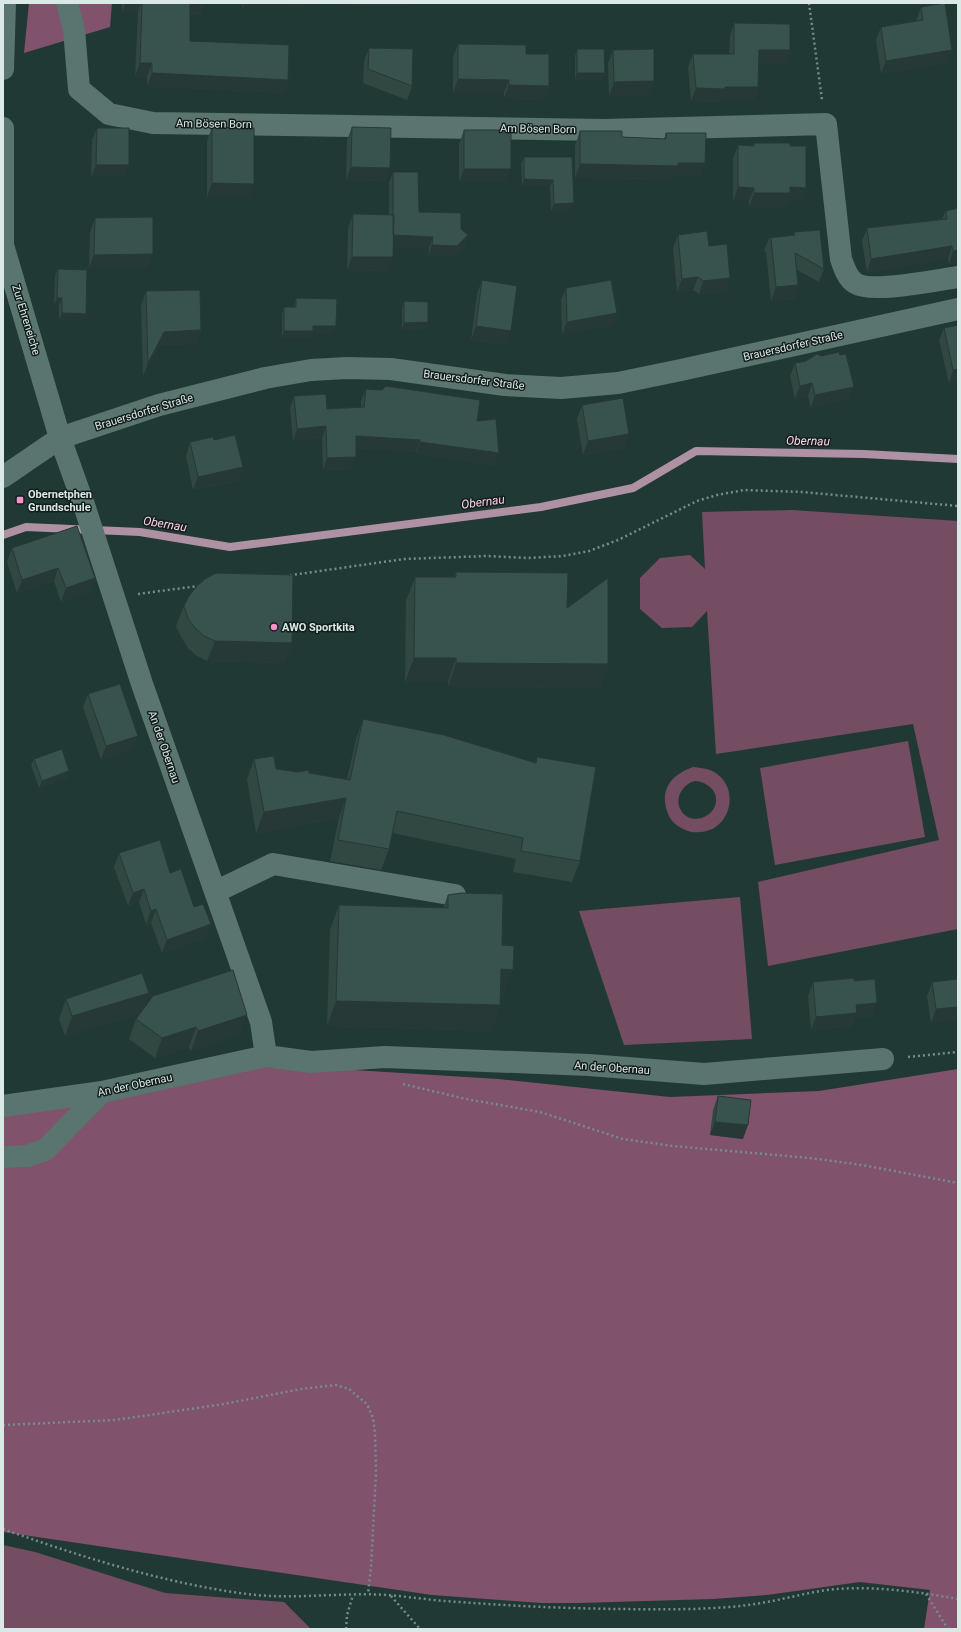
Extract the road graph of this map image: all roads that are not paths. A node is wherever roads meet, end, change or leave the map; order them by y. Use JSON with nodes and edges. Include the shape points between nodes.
{"nodes":[{"id":1,"x":5,"y":3,"type":"edge"},
{"id":2,"x":67,"y":3,"type":"edge"},
{"id":3,"x":3,"y":40,"type":"edge"},
{"id":4,"x":3,"y":69,"type":"edge"},
{"id":5,"x":3,"y":128,"type":"edge"},
{"id":6,"x":3,"y":245,"type":"edge"},
{"id":7,"x":958,"y":277,"type":"edge"},
{"id":8,"x":958,"y":309,"type":"edge"},
{"id":9,"x":60,"y":438,"type":"junction"},
{"id":10,"x":3,"y":477,"type":"edge"},
{"id":11,"x":214,"y":892,"type":"junction"},
{"id":12,"x":455,"y":895,"type":"edge"},
{"id":13,"x":266,"y":1056,"type":"junction"},
{"id":14,"x":883,"y":1059,"type":"road end"},
{"id":15,"x":102,"y":1092,"type":"junction"},
{"id":16,"x":3,"y":1106,"type":"edge"},
{"id":17,"x":3,"y":1157,"type":"edge"}],
"edges":[{"from":1,"to":3,"type":"street"},
{"from":2,"to":7,"type":"street","name":"Am Bösen Born","via":[[74,30],[79,89],[109,114],[154,123],[604,130],[826,124],[841,259],[854,283],[883,288]]},
{"from":3,"to":4,"type":"street"},
{"from":5,"to":6,"type":"street","name":"Zur Ehreneiche"},
{"from":6,"to":9,"type":"street","name":"Zur Ehreneiche"},
{"from":8,"to":9,"type":"street","name":"Brauersdorfer Straße","via":[[618,383],[561,388],[505,386],[391,369],[311,370],[265,378],[159,405]]},
{"from":9,"to":10,"type":"street","name":"Brauersdorfer Straße"},
{"from":9,"to":11,"type":"street","name":"An der Obernau"},
{"from":11,"to":12,"type":"street","via":[[272,864]]},
{"from":11,"to":13,"type":"street","name":"An der Obernau","via":[[261,1022]]},
{"from":13,"to":14,"type":"street","name":"An der Obernau","via":[[311,1062],[385,1057],[589,1065],[704,1074]]},
{"from":13,"to":15,"type":"street","name":"An der Obernau"},
{"from":15,"to":16,"type":"street","name":"An der Obernau"},
{"from":15,"to":17,"type":"street","via":[[45,1150],[27,1156]]}]}
